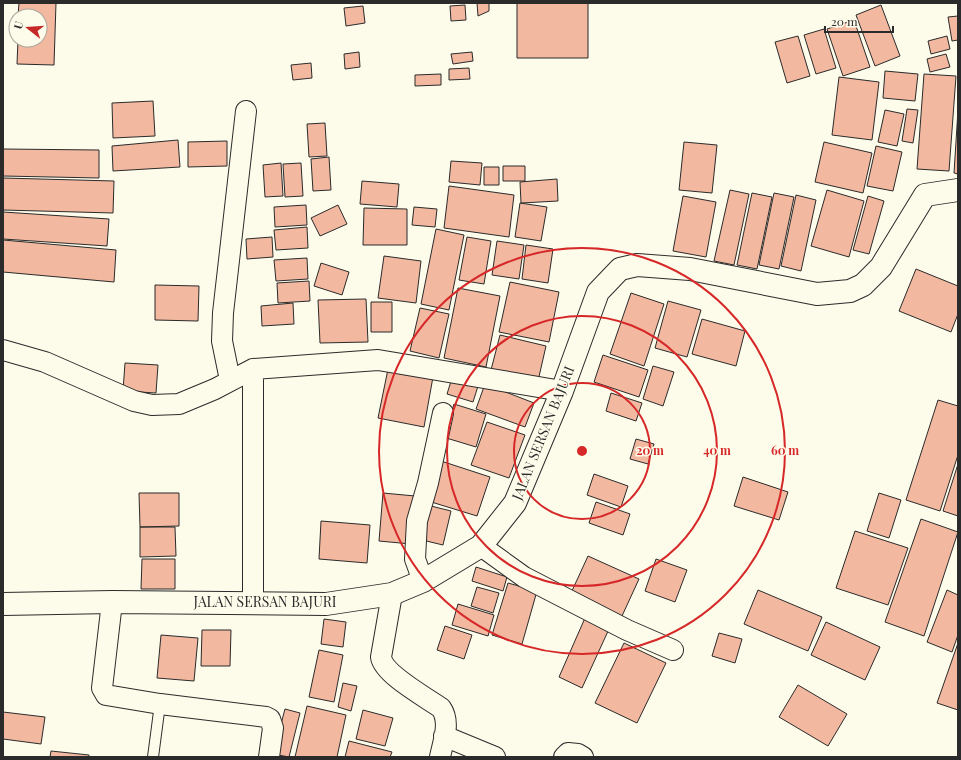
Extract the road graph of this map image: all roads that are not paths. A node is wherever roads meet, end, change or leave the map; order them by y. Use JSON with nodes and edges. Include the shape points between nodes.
{"nodes":[{"id":1,"x":246,"y":111,"type":"dead end"},
{"id":2,"x":958,"y":190,"type":"edge"},
{"id":3,"x":3,"y":350,"type":"edge"},
{"id":4,"x":253,"y":369,"type":"junction"},
{"id":5,"x":230,"y":380,"type":"junction"},
{"id":6,"x":562,"y":391,"type":"junction"},
{"id":7,"x":443,"y":413,"type":"dead end"},
{"id":8,"x":481,"y":546,"type":"junction"},
{"id":9,"x":423,"y":581,"type":"junction"},
{"id":10,"x":392,"y":594,"type":"junction"},
{"id":11,"x":112,"y":602,"type":"junction"},
{"id":12,"x":3,"y":604,"type":"edge"},
{"id":13,"x":253,"y":604,"type":"junction"},
{"id":14,"x":673,"y":650,"type":"dead end"},
{"id":15,"x":160,"y":704,"type":"junction"},
{"id":16,"x":444,"y":736,"type":"junction"},
{"id":17,"x":153,"y":757,"type":"edge"},
{"id":18,"x":269,"y":757,"type":"edge"},
{"id":19,"x":440,"y":757,"type":"edge"},
{"id":20,"x":495,"y":757,"type":"edge"},
{"id":21,"x":564,"y":757,"type":"edge"},
{"id":22,"x":583,"y":757,"type":"edge"}],
"edges":[{"from":1,"to":5,"type":"street","via":[[223,313],[222,341]]},
{"from":2,"to":6,"type":"main road","name":"JALAN SERSAN BAJURI","via":[[925,195],[881,267],[863,285],[850,290],[817,294],[690,269],[637,265],[620,269],[598,292]]},
{"from":3,"to":5,"type":"street","via":[[45,362],[134,401],[152,405],[179,404]]},
{"from":4,"to":5,"type":"street"},
{"from":4,"to":6,"type":"street","via":[[378,360]]},
{"from":4,"to":13,"type":"street"},
{"from":6,"to":8,"type":"main road","name":"JALAN SERSAN BAJURI","via":[[515,503]]},
{"from":7,"to":9,"type":"street","via":[[417,521],[415,559]]},
{"from":8,"to":9,"type":"main road","name":"JALAN SERSAN BAJURI"},
{"from":8,"to":14,"type":"street","via":[[524,577],[627,630]]},
{"from":9,"to":10,"type":"main road","name":"JALAN SERSAN BAJURI"},
{"from":10,"to":13,"type":"main road","name":"JALAN SERSAN BAJURI","via":[[326,604]]},
{"from":10,"to":16,"type":"street","via":[[381,662],[390,672],[441,708],[446,718]]},
{"from":11,"to":12,"type":"main road","name":"JALAN SERSAN BAJURI"},
{"from":11,"to":13,"type":"main road","name":"JALAN SERSAN BAJURI"},
{"from":11,"to":15,"type":"street","via":[[103,692],[109,697]]},
{"from":15,"to":17,"type":"lane"},
{"from":15,"to":18,"type":"street","via":[[266,717],[270,719],[273,728]]},
{"from":16,"to":19,"type":"street"},
{"from":16,"to":20,"type":"street"},
{"from":21,"to":22,"type":"street","via":[[568,752]]}]}
